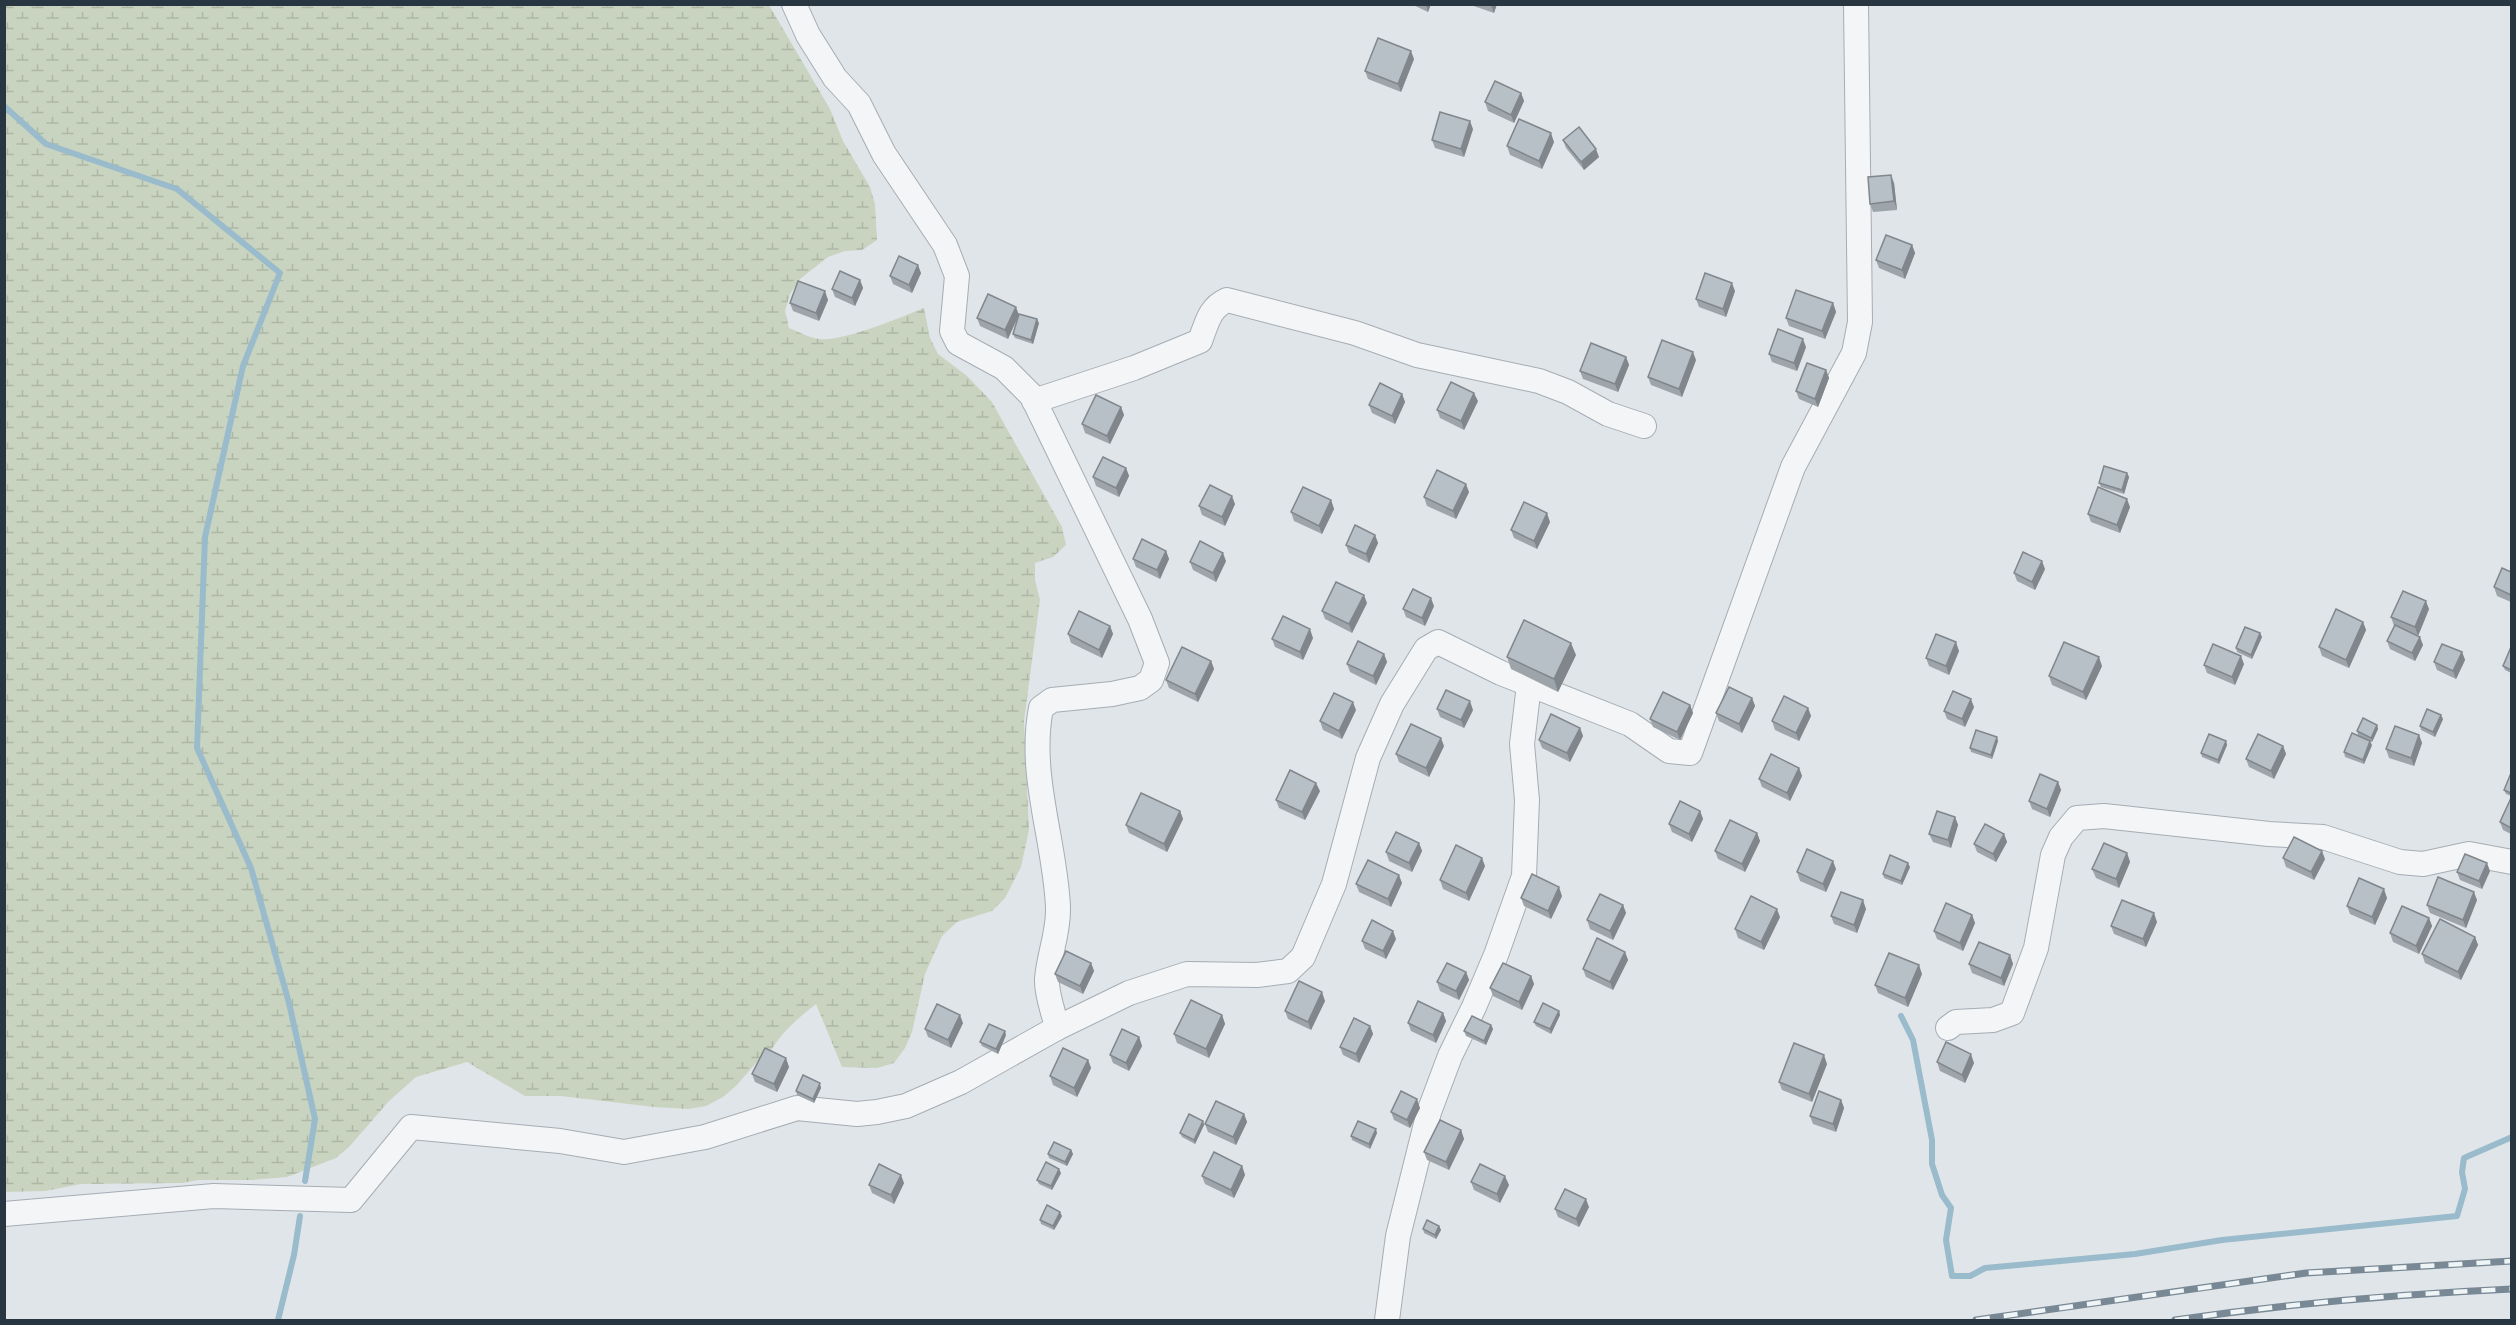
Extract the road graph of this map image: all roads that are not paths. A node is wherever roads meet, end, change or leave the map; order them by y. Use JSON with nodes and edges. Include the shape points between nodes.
{"nodes":[{"id":1,"x":794,"y":4,"type":"edge"},
{"id":2,"x":1856,"y":4,"type":"edge"},
{"id":3,"x":1034,"y":401,"type":"junction"},
{"id":4,"x":1644,"y":426,"type":"dead end"},
{"id":5,"x":1529,"y":685,"type":"junction"},
{"id":6,"x":2511,"y":862,"type":"edge"},
{"id":7,"x":1057,"y":1028,"type":"junction"},
{"id":8,"x":1948,"y":1028,"type":"dead end"},
{"id":9,"x":4,"y":1214,"type":"edge"},
{"id":10,"x":1387,"y":1320,"type":"edge"}],
"edges":[{"from":1,"to":3,"type":"street","via":[[808,35],[835,78],[859,104],[884,154],[945,245],[957,276],[952,331],[958,343],[1004,368]]},
{"from":2,"to":5,"type":"street","via":[[1860,322],[1854,353],[1793,467],[1690,753],[1670,751],[1630,724]]},
{"from":3,"to":4,"type":"street","via":[[1200,341],[1209,315],[1217,304],[1227,300],[1354,333],[1417,355],[1539,381],[1608,414]]},
{"from":3,"to":7,"type":"street","via":[[1157,663],[1151,680],[1140,688],[1052,700],[1041,708],[1036,730],[1038,773],[1058,906],[1058,931],[1047,982]]},
{"from":5,"to":7,"type":"street","via":[[1438,642],[1426,649],[1392,704],[1368,758],[1334,884],[1303,957],[1287,970],[1257,975],[1186,974],[1128,993]]},
{"from":5,"to":10,"type":"street","via":[[1522,744],[1527,800],[1524,876],[1496,956],[1429,1112],[1398,1236]]},
{"from":6,"to":8,"type":"street","via":[[2469,854],[2423,864],[2400,862],[2323,837],[2104,816],[2077,818],[2061,837],[2053,855],[2036,948],[2012,1013],[1993,1020],[1956,1022]]},
{"from":7,"to":9,"type":"street","via":[[961,1082],[906,1106],[878,1112],[857,1114],[797,1108],[705,1137],[624,1152],[560,1141],[411,1127],[351,1200],[214,1196]]}]}
